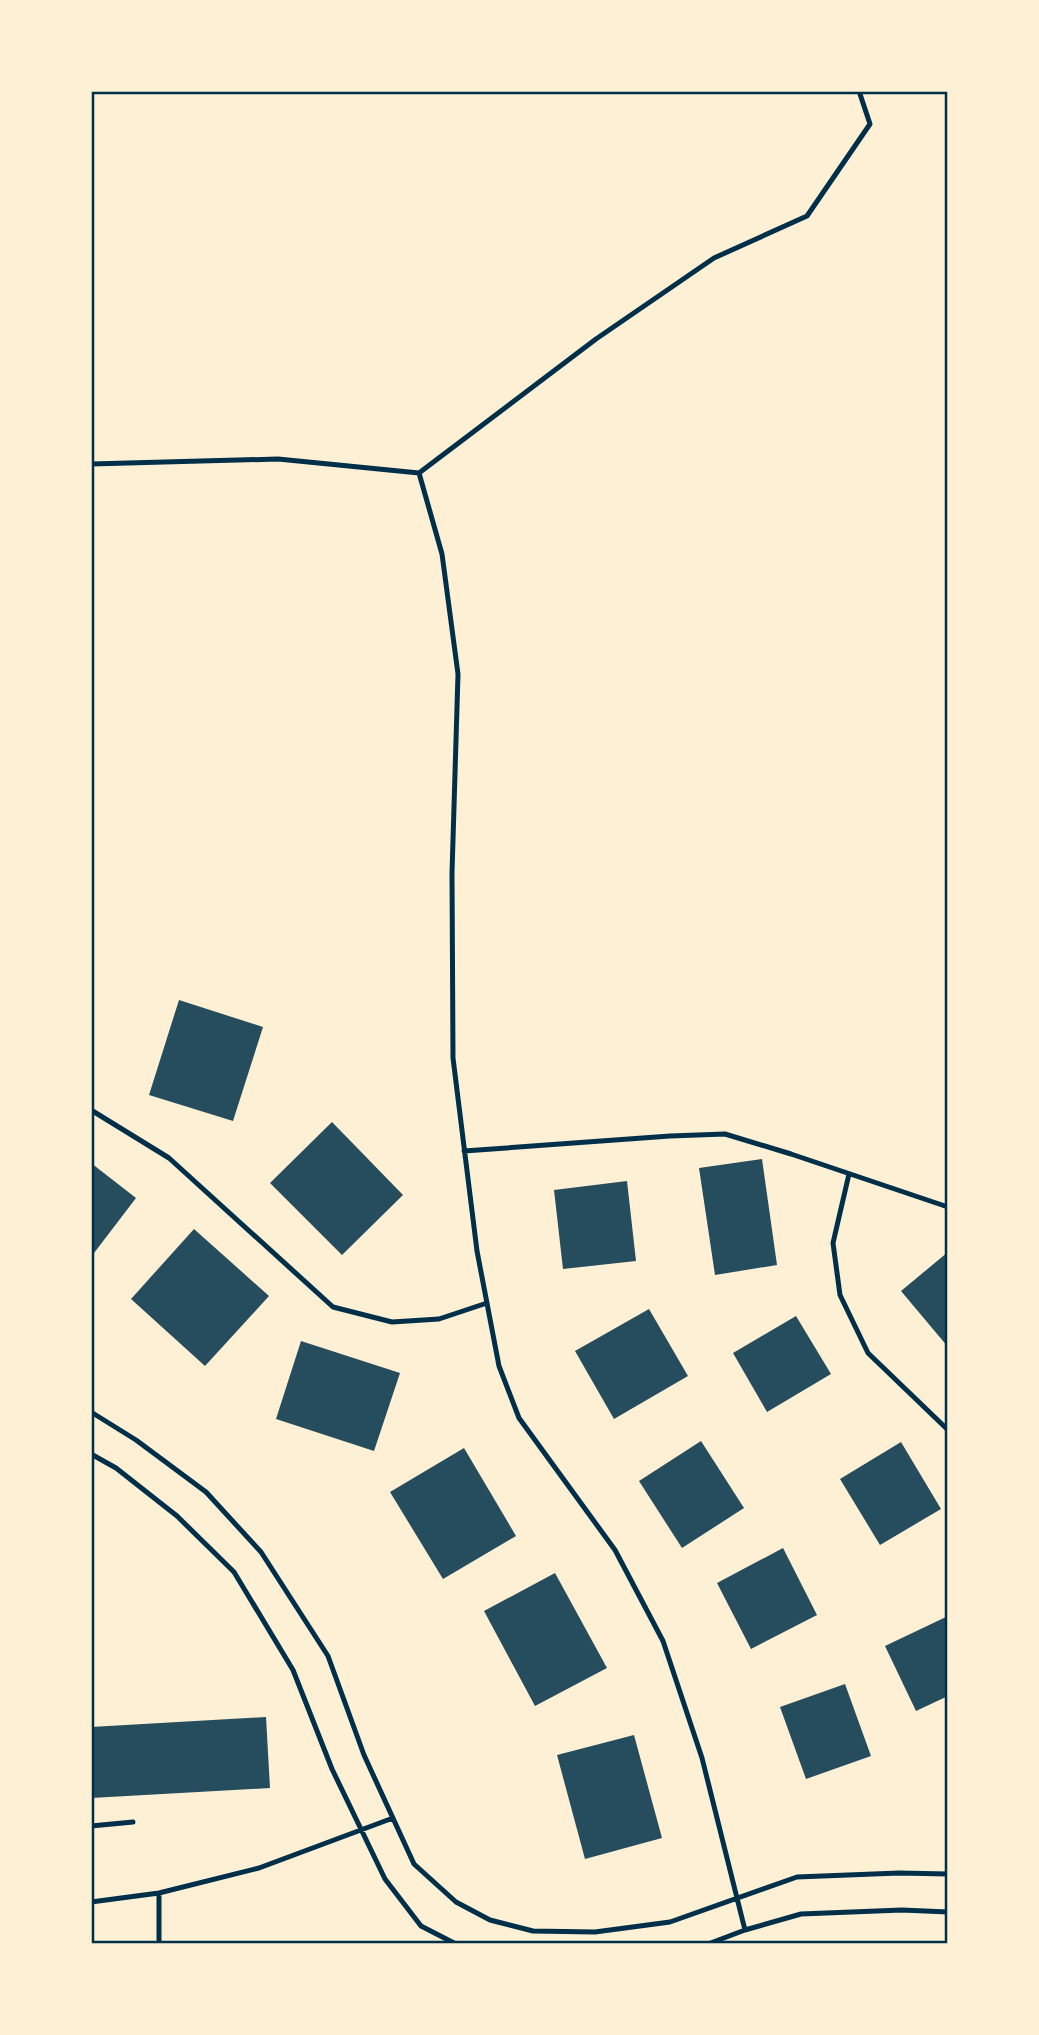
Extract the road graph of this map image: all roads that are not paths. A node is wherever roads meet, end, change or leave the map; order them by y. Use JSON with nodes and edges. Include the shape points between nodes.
{"nodes":[{"id":1,"x":859,"y":91,"type":"edge"},
{"id":2,"x":91,"y":464,"type":"edge"},
{"id":3,"x":419,"y":473,"type":"junction"},
{"id":4,"x":91,"y":1110,"type":"edge"},
{"id":5,"x":464,"y":1150,"type":"junction"},
{"id":6,"x":849,"y":1174,"type":"junction"},
{"id":7,"x":948,"y":1206,"type":"edge"},
{"id":8,"x":487,"y":1303,"type":"junction"},
{"id":9,"x":91,"y":1412,"type":"edge"},
{"id":10,"x":948,"y":1430,"type":"edge"},
{"id":11,"x":91,"y":1454,"type":"edge"},
{"id":12,"x":393,"y":1818,"type":"junction"},
{"id":13,"x":133,"y":1822,"type":"dead end"},
{"id":14,"x":91,"y":1826,"type":"edge"},
{"id":15,"x":361,"y":1830,"type":"junction"},
{"id":16,"x":948,"y":1874,"type":"edge"},
{"id":17,"x":159,"y":1893,"type":"junction"},
{"id":18,"x":737,"y":1898,"type":"junction"},
{"id":19,"x":91,"y":1902,"type":"edge"},
{"id":20,"x":948,"y":1912,"type":"edge"},
{"id":21,"x":745,"y":1930,"type":"junction"},
{"id":22,"x":159,"y":1944,"type":"edge"},
{"id":23,"x":456,"y":1944,"type":"edge"},
{"id":24,"x":708,"y":1944,"type":"edge"}],
"edges":[{"from":1,"to":3,"type":"lane","via":[[870,124],[807,216],[714,258],[596,339]]},
{"from":2,"to":3,"type":"lane","via":[[278,459]]},
{"from":3,"to":5,"type":"lane","via":[[442,554],[458,674],[453,1058]]},
{"from":4,"to":8,"type":"lane","via":[[169,1158],[333,1307],[392,1322],[439,1319]]},
{"from":5,"to":6,"type":"lane","via":[[725,1134]]},
{"from":5,"to":8,"type":"lane"},
{"from":6,"to":7,"type":"lane"},
{"from":6,"to":10,"type":"lane","via":[[833,1243],[840,1295],[868,1353]]},
{"from":8,"to":18,"type":"lane","via":[[499,1366],[519,1418],[615,1550],[663,1642],[702,1758]]},
{"from":9,"to":12,"type":"lane","via":[[206,1492],[261,1552],[328,1656]]},
{"from":11,"to":15,"type":"lane","via":[[177,1516],[234,1572],[293,1670]]},
{"from":12,"to":15,"type":"lane"},
{"from":12,"to":18,"type":"lane","via":[[414,1864],[456,1902],[489,1920],[533,1931],[595,1932],[670,1922]]},
{"from":13,"to":14,"type":"lane"},
{"from":15,"to":17,"type":"lane","via":[[259,1868]]},
{"from":15,"to":23,"type":"lane","via":[[384,1879],[421,1926]]},
{"from":16,"to":18,"type":"lane","via":[[797,1877]]},
{"from":17,"to":19,"type":"lane"},
{"from":17,"to":22,"type":"lane"},
{"from":18,"to":21,"type":"lane"},
{"from":20,"to":21,"type":"lane","via":[[801,1914]]},
{"from":21,"to":24,"type":"lane"}]}
